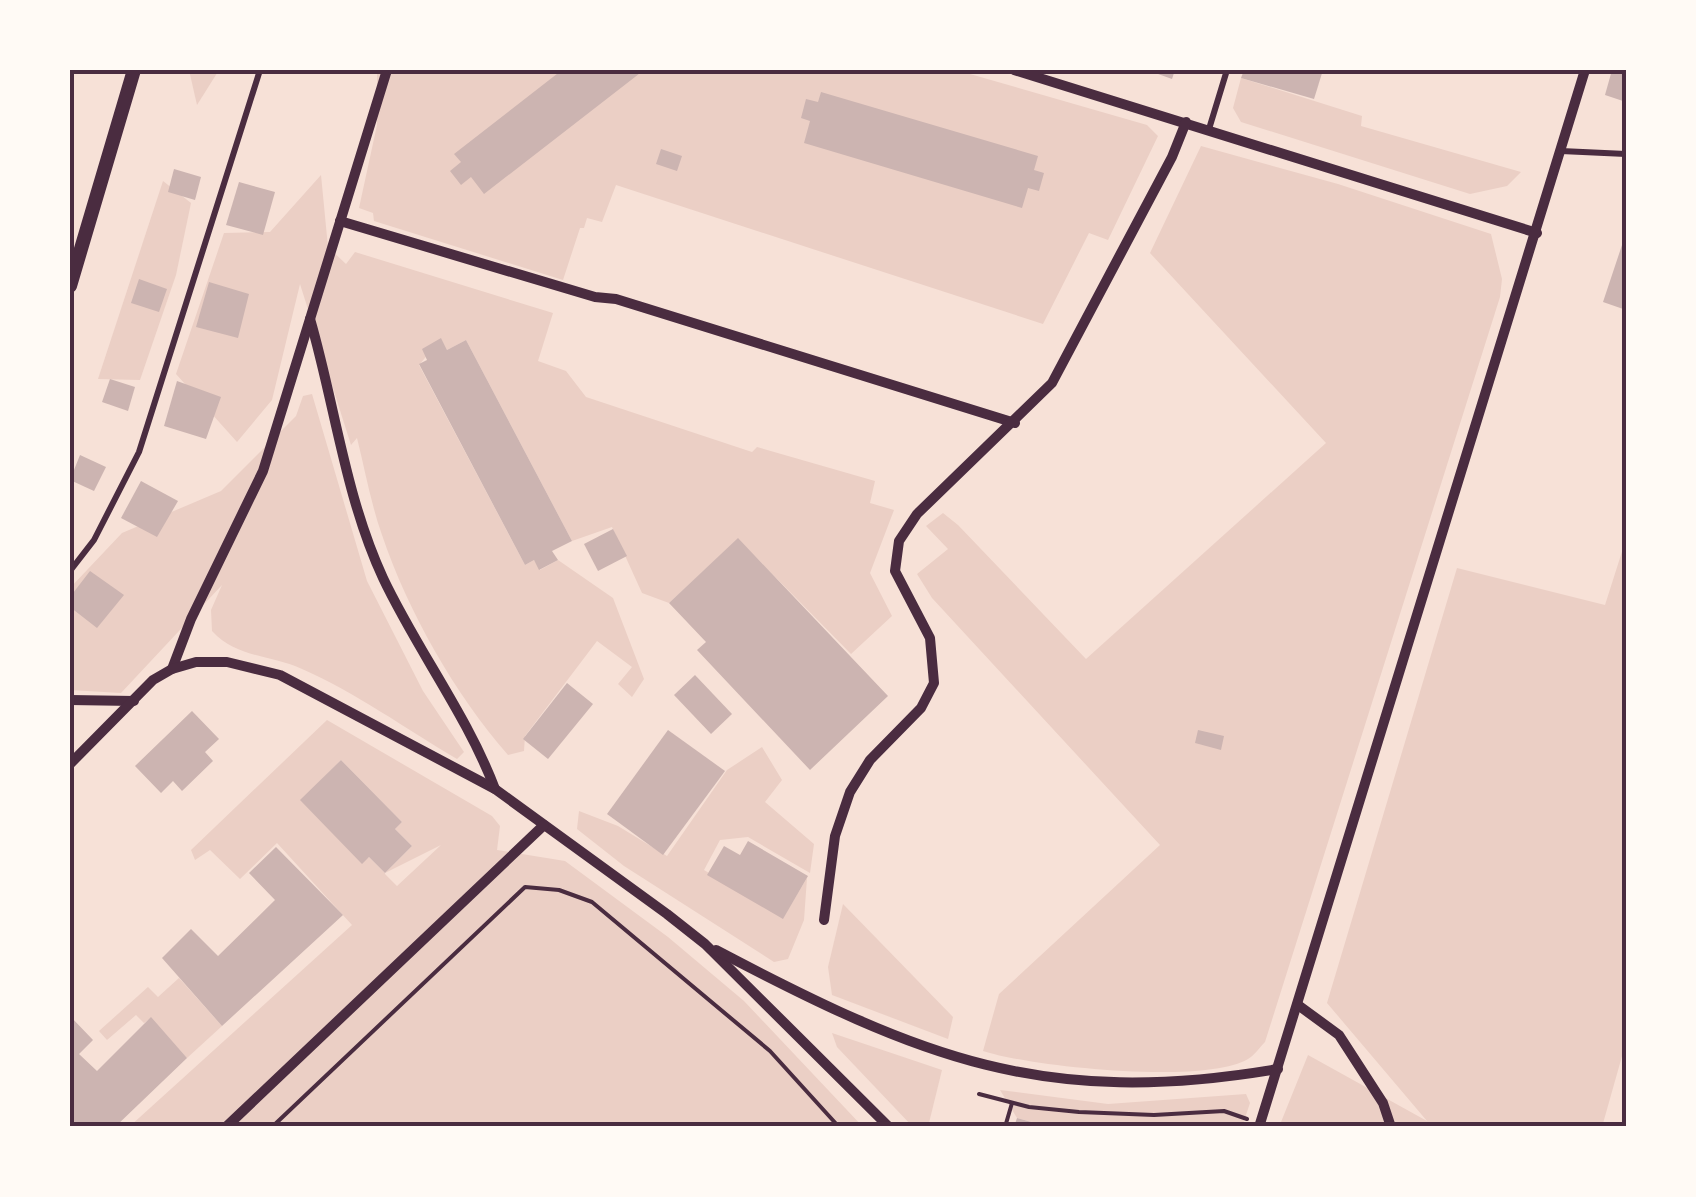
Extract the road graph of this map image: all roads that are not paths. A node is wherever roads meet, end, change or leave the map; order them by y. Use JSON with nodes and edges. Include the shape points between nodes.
{"nodes":[{"id":1,"x":134,"y":70,"type":"edge"},
{"id":2,"x":260,"y":70,"type":"edge"},
{"id":3,"x":387,"y":70,"type":"edge"},
{"id":4,"x":1014,"y":70,"type":"edge"},
{"id":5,"x":1227,"y":70,"type":"edge"},
{"id":6,"x":1585,"y":70,"type":"edge"},
{"id":7,"x":1029,"y":72,"type":"edge"},
{"id":8,"x":1186,"y":122,"type":"junction"},
{"id":9,"x":1209,"y":129,"type":"junction"},
{"id":10,"x":1561,"y":151,"type":"junction"},
{"id":11,"x":1626,"y":154,"type":"edge"},
{"id":12,"x":340,"y":221,"type":"junction"},
{"id":13,"x":1537,"y":234,"type":"junction"},
{"id":14,"x":70,"y":286,"type":"edge"},
{"id":15,"x":310,"y":318,"type":"junction"},
{"id":16,"x":1015,"y":423,"type":"junction"},
{"id":17,"x":70,"y":571,"type":"edge"},
{"id":18,"x":172,"y":669,"type":"junction"},
{"id":19,"x":70,"y":700,"type":"edge"},
{"id":20,"x":134,"y":701,"type":"junction"},
{"id":21,"x":70,"y":764,"type":"edge"},
{"id":22,"x":495,"y":789,"type":"junction"},
{"id":23,"x":544,"y":825,"type":"junction"},
{"id":24,"x":824,"y":920,"type":"dead end"},
{"id":25,"x":705,"y":944,"type":"junction"},
{"id":26,"x":1298,"y":1006,"type":"junction"},
{"id":27,"x":1278,"y":1069,"type":"junction"},
{"id":28,"x":1260,"y":1124,"type":"edge"},
{"id":29,"x":226,"y":1127,"type":"edge"},
{"id":30,"x":889,"y":1127,"type":"edge"},
{"id":31,"x":1391,"y":1127,"type":"edge"}],
"edges":[{"from":1,"to":14,"type":"street"},
{"from":2,"to":17,"type":"lane","via":[[139,452],[94,540]]},
{"from":3,"to":12,"type":"street"},
{"from":4,"to":7,"type":"street"},
{"from":5,"to":9,"type":"lane"},
{"from":6,"to":10,"type":"street"},
{"from":7,"to":8,"type":"street"},
{"from":8,"to":9,"type":"street"},
{"from":8,"to":16,"type":"street","via":[[1068,357]]},
{"from":9,"to":13,"type":"street"},
{"from":10,"to":11,"type":"lane"},
{"from":10,"to":13,"type":"street"},
{"from":12,"to":15,"type":"street"},
{"from":12,"to":16,"type":"street"},
{"from":13,"to":26,"type":"street"},
{"from":15,"to":18,"type":"street","via":[[263,470]]},
{"from":15,"to":22,"type":"street","via":[[347,476],[382,576],[480,750]]},
{"from":16,"to":24,"type":"street","via":[[917,514],[900,541],[895,570],[930,638],[934,682],[921,708],[870,760],[850,792],[835,836]]},
{"from":18,"to":20,"type":"street"},
{"from":18,"to":22,"type":"street","via":[[226,662],[280,675]]},
{"from":19,"to":20,"type":"street"},
{"from":20,"to":21,"type":"street"},
{"from":22,"to":23,"type":"street"},
{"from":23,"to":25,"type":"street"},
{"from":23,"to":29,"type":"street"},
{"from":25,"to":27,"type":"street","via":[[855,1020],[993,1068],[1070,1081],[1152,1084]]},
{"from":25,"to":30,"type":"street"},
{"from":26,"to":27,"type":"street"},
{"from":26,"to":31,"type":"street","via":[[1339,1035]]},
{"from":27,"to":28,"type":"street"}]}
